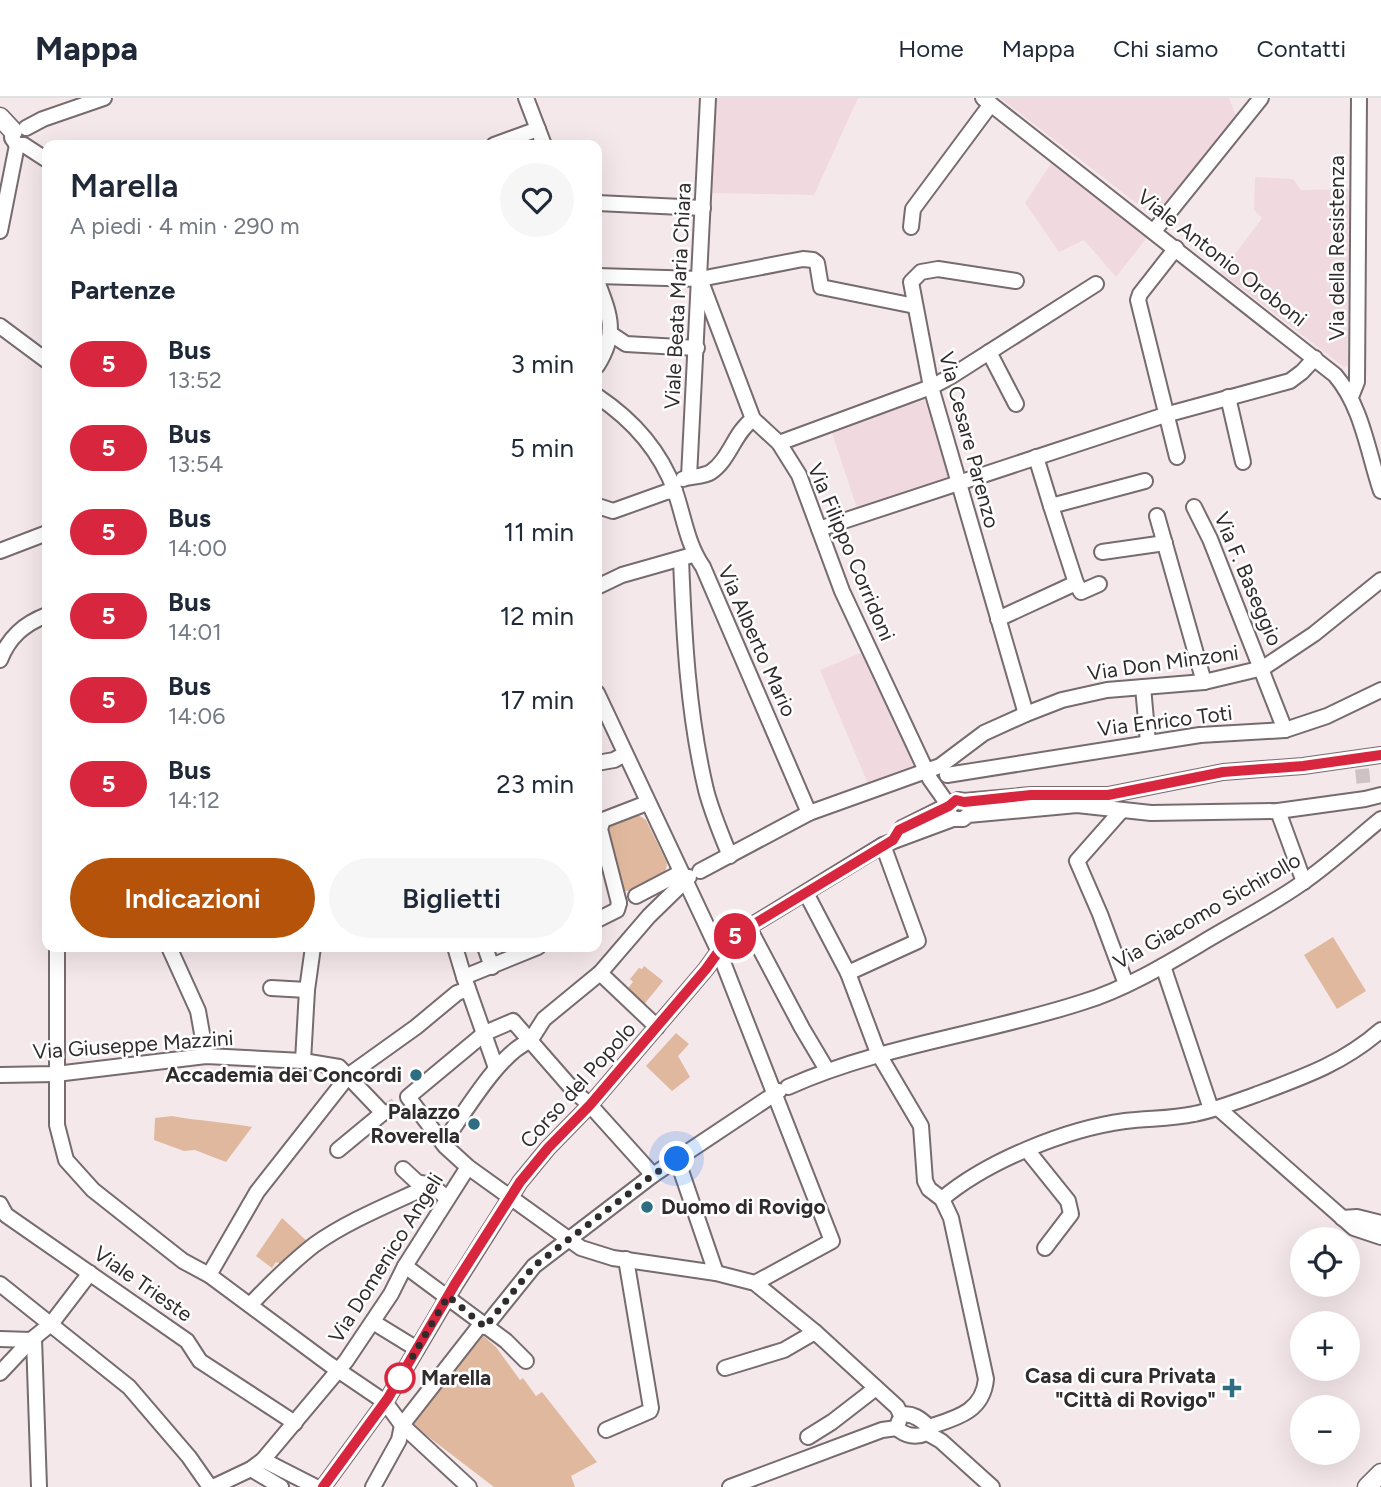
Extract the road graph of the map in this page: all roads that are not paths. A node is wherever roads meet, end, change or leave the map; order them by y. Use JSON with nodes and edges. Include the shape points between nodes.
{"nodes":[{"id":1,"x":104,"y":98,"type":"edge"},
{"id":2,"x":526,"y":98,"type":"edge"},
{"id":3,"x":708,"y":98,"type":"edge"},
{"id":4,"x":1261,"y":98,"type":"edge"},
{"id":5,"x":1359,"y":98,"type":"edge"},
{"id":6,"x":987,"y":101,"type":"edge"},
{"id":7,"x":65,"y":104,"type":"edge"},
{"id":8,"x":0,"y":117,"type":"edge"},
{"id":9,"x":538,"y":129,"type":"junction"},
{"id":10,"x":20,"y":138,"type":"junction"},
{"id":11,"x":508,"y":140,"type":"edge"},
{"id":12,"x":542,"y":140,"type":"edge"},
{"id":13,"x":42,"y":156,"type":"edge"},
{"id":14,"x":602,"y":202,"type":"edge"},
{"id":15,"x":703,"y":208,"type":"junction"},
{"id":16,"x":2,"y":211,"type":"edge"},
{"id":17,"x":911,"y":227,"type":"dead end"},
{"id":18,"x":0,"y":231,"type":"edge"},
{"id":19,"x":1154,"y":231,"type":"junction"},
{"id":20,"x":1176,"y":248,"type":"junction"},
{"id":21,"x":602,"y":279,"type":"edge"},
{"id":22,"x":700,"y":279,"type":"junction"},
{"id":23,"x":1016,"y":281,"type":"dead end"},
{"id":24,"x":1096,"y":284,"type":"dead end"},
{"id":25,"x":602,"y":294,"type":"edge"},
{"id":26,"x":915,"y":306,"type":"junction"},
{"id":27,"x":0,"y":326,"type":"edge"},
{"id":28,"x":611,"y":334,"type":"junction"},
{"id":29,"x":697,"y":348,"type":"junction"},
{"id":30,"x":989,"y":352,"type":"junction"},
{"id":31,"x":602,"y":355,"type":"edge"},
{"id":32,"x":42,"y":357,"type":"edge"},
{"id":33,"x":1315,"y":358,"type":"junction"},
{"id":34,"x":931,"y":387,"type":"junction"},
{"id":35,"x":1228,"y":397,"type":"junction"},
{"id":36,"x":1351,"y":397,"type":"junction"},
{"id":37,"x":602,"y":399,"type":"edge"},
{"id":38,"x":1016,"y":404,"type":"dead end"},
{"id":39,"x":1165,"y":415,"type":"junction"},
{"id":40,"x":753,"y":419,"type":"junction"},
{"id":41,"x":779,"y":443,"type":"junction"},
{"id":42,"x":1036,"y":457,"type":"junction"},
{"id":43,"x":1177,"y":457,"type":"dead end"},
{"id":44,"x":1243,"y":462,"type":"dead end"},
{"id":45,"x":689,"y":477,"type":"junction"},
{"id":46,"x":1145,"y":481,"type":"dead end"},
{"id":47,"x":957,"y":483,"type":"junction"},
{"id":48,"x":673,"y":487,"type":"junction"},
{"id":49,"x":1381,"y":491,"type":"edge"},
{"id":50,"x":1051,"y":506,"type":"junction"},
{"id":51,"x":602,"y":507,"type":"edge"},
{"id":52,"x":1194,"y":507,"type":"dead end"},
{"id":53,"x":1157,"y":516,"type":"dead end"},
{"id":54,"x":819,"y":529,"type":"junction"},
{"id":55,"x":42,"y":535,"type":"edge"},
{"id":56,"x":1165,"y":543,"type":"junction"},
{"id":57,"x":0,"y":551,"type":"edge"},
{"id":58,"x":1102,"y":552,"type":"dead end"},
{"id":59,"x":687,"y":556,"type":"junction"},
{"id":60,"x":1381,"y":580,"type":"edge"},
{"id":61,"x":1076,"y":583,"type":"junction"},
{"id":62,"x":1098,"y":584,"type":"dead end"},
{"id":63,"x":602,"y":585,"type":"edge"},
{"id":64,"x":42,"y":617,"type":"edge"},
{"id":65,"x":998,"y":618,"type":"junction"},
{"id":66,"x":0,"y":660,"type":"edge"},
{"id":67,"x":1263,"y":668,"type":"junction"},
{"id":68,"x":1204,"y":682,"type":"junction"},
{"id":69,"x":1143,"y":687,"type":"junction"},
{"id":70,"x":1381,"y":690,"type":"edge"},
{"id":71,"x":602,"y":704,"type":"edge"},
{"id":72,"x":1026,"y":713,"type":"junction"},
{"id":73,"x":1286,"y":730,"type":"junction"},
{"id":74,"x":1148,"y":743,"type":"junction"},
{"id":75,"x":625,"y":754,"type":"junction"},
{"id":76,"x":1381,"y":755,"type":"edge"},
{"id":77,"x":602,"y":762,"type":"edge"},
{"id":78,"x":938,"y":770,"type":"junction"},
{"id":79,"x":1381,"y":794,"type":"edge"},
{"id":80,"x":647,"y":803,"type":"junction"},
{"id":81,"x":959,"y":810,"type":"junction"},
{"id":82,"x":1122,"y":810,"type":"junction"},
{"id":83,"x":1278,"y":811,"type":"junction"},
{"id":84,"x":809,"y":813,"type":"junction"},
{"id":85,"x":1381,"y":819,"type":"edge"},
{"id":86,"x":602,"y":823,"type":"edge"},
{"id":87,"x":602,"y":837,"type":"edge"},
{"id":88,"x":888,"y":842,"type":"junction"},
{"id":89,"x":734,"y":854,"type":"junction"},
{"id":90,"x":688,"y":875,"type":"junction"},
{"id":91,"x":1304,"y":882,"type":"junction"},
{"id":92,"x":806,"y":893,"type":"junction"},
{"id":93,"x":636,"y":896,"type":"junction"},
{"id":94,"x":619,"y":903,"type":"junction"},
{"id":95,"x":649,"y":916,"type":"junction"},
{"id":96,"x":602,"y":918,"type":"edge"},
{"id":97,"x":749,"y":928,"type":"junction"},
{"id":98,"x":57,"y":952,"type":"edge"},
{"id":99,"x":171,"y":952,"type":"edge"},
{"id":100,"x":312,"y":952,"type":"edge"},
{"id":101,"x":457,"y":952,"type":"edge"},
{"id":102,"x":487,"y":952,"type":"edge"},
{"id":103,"x":526,"y":952,"type":"edge"},
{"id":104,"x":719,"y":952,"type":"junction"},
{"id":105,"x":1163,"y":966,"type":"junction"},
{"id":106,"x":492,"y":967,"type":"junction"},
{"id":107,"x":600,"y":973,"type":"junction"},
{"id":108,"x":848,"y":973,"type":"junction"},
{"id":109,"x":466,"y":983,"type":"junction"},
{"id":110,"x":1126,"y":984,"type":"junction"},
{"id":111,"x":271,"y":988,"type":"dead end"},
{"id":112,"x":307,"y":990,"type":"junction"},
{"id":113,"x":657,"y":1027,"type":"junction"},
{"id":114,"x":1381,"y":1030,"type":"edge"},
{"id":115,"x":485,"y":1033,"type":"junction"},
{"id":116,"x":530,"y":1041,"type":"junction"},
{"id":117,"x":878,"y":1053,"type":"junction"},
{"id":118,"x":206,"y":1056,"type":"junction"},
{"id":119,"x":303,"y":1060,"type":"junction"},
{"id":120,"x":496,"y":1068,"type":"junction"},
{"id":121,"x":827,"y":1070,"type":"junction"},
{"id":122,"x":56,"y":1074,"type":"junction"},
{"id":123,"x":0,"y":1075,"type":"edge"},
{"id":124,"x":349,"y":1075,"type":"junction"},
{"id":125,"x":781,"y":1090,"type":"junction"},
{"id":126,"x":590,"y":1105,"type":"junction"},
{"id":127,"x":1215,"y":1109,"type":"junction"},
{"id":128,"x":443,"y":1143,"type":"junction"},
{"id":129,"x":338,"y":1150,"type":"dead end"},
{"id":130,"x":1027,"y":1150,"type":"junction"},
{"id":131,"x":677,"y":1159,"type":"junction"},
{"id":132,"x":468,"y":1167,"type":"junction"},
{"id":133,"x":403,"y":1169,"type":"dead end"},
{"id":134,"x":653,"y":1175,"type":"junction"},
{"id":135,"x":431,"y":1185,"type":"junction"},
{"id":136,"x":510,"y":1196,"type":"junction"},
{"id":137,"x":447,"y":1198,"type":"junction"},
{"id":138,"x":942,"y":1199,"type":"junction"},
{"id":139,"x":0,"y":1204,"type":"edge"},
{"id":140,"x":1342,"y":1218,"type":"junction"},
{"id":141,"x":1378,"y":1219,"type":"edge"},
{"id":142,"x":1381,"y":1237,"type":"edge"},
{"id":143,"x":569,"y":1240,"type":"junction"},
{"id":144,"x":1045,"y":1248,"type":"dead end"},
{"id":145,"x":620,"y":1258,"type":"junction"},
{"id":146,"x":405,"y":1266,"type":"junction"},
{"id":147,"x":90,"y":1273,"type":"junction"},
{"id":148,"x":716,"y":1273,"type":"junction"},
{"id":149,"x":209,"y":1275,"type":"junction"},
{"id":150,"x":755,"y":1283,"type":"junction"},
{"id":151,"x":0,"y":1284,"type":"edge"},
{"id":152,"x":448,"y":1296,"type":"junction"},
{"id":153,"x":250,"y":1305,"type":"junction"},
{"id":154,"x":373,"y":1322,"type":"junction"},
{"id":155,"x":51,"y":1324,"type":"junction"},
{"id":156,"x":483,"y":1326,"type":"junction"},
{"id":157,"x":815,"y":1332,"type":"junction"},
{"id":158,"x":0,"y":1339,"type":"edge"},
{"id":159,"x":33,"y":1339,"type":"junction"},
{"id":160,"x":417,"y":1349,"type":"junction"},
{"id":161,"x":526,"y":1361,"type":"dead end"},
{"id":162,"x":725,"y":1368,"type":"dead end"},
{"id":163,"x":339,"y":1371,"type":"junction"},
{"id":164,"x":0,"y":1373,"type":"edge"},
{"id":165,"x":876,"y":1388,"type":"junction"},
{"id":166,"x":385,"y":1402,"type":"junction"},
{"id":167,"x":899,"y":1421,"type":"junction"},
{"id":168,"x":295,"y":1423,"type":"junction"},
{"id":169,"x":402,"y":1425,"type":"junction"},
{"id":170,"x":606,"y":1430,"type":"dead end"},
{"id":171,"x":928,"y":1430,"type":"junction"},
{"id":172,"x":808,"y":1437,"type":"dead end"},
{"id":173,"x":257,"y":1465,"type":"junction"},
{"id":174,"x":1381,"y":1473,"type":"edge"},
{"id":175,"x":759,"y":1481,"type":"edge"},
{"id":176,"x":374,"y":1486,"type":"edge"},
{"id":177,"x":39,"y":1487,"type":"edge"},
{"id":178,"x":212,"y":1487,"type":"edge"},
{"id":179,"x":281,"y":1487,"type":"edge"},
{"id":180,"x":316,"y":1487,"type":"edge"},
{"id":181,"x":323,"y":1487,"type":"edge"},
{"id":182,"x":469,"y":1487,"type":"edge"},
{"id":183,"x":730,"y":1487,"type":"edge"},
{"id":184,"x":992,"y":1487,"type":"edge"},
{"id":185,"x":1367,"y":1487,"type":"edge"}],
"edges":[{"from":1,"to":7,"type":"street"},
{"from":2,"to":9,"type":"street"},
{"from":3,"to":15,"type":"street","name":"Viale Beata Maria Chiara"},
{"from":4,"to":19,"type":"street"},
{"from":5,"to":36,"type":"street","name":"Via della Resistenza","via":[[1357,382]]},
{"from":6,"to":17,"type":"street","via":[[913,209]]},
{"from":6,"to":19,"type":"street","name":"Viale Antonio Oroboni"},
{"from":7,"to":10,"type":"street"},
{"from":8,"to":10,"type":"main road"},
{"from":9,"to":11,"type":"street"},
{"from":9,"to":12,"type":"street"},
{"from":10,"to":13,"type":"street"},
{"from":10,"to":16,"type":"street"},
{"from":14,"to":15,"type":"street"},
{"from":15,"to":22,"type":"street","name":"Viale Beata Maria Chiara"},
{"from":16,"to":18,"type":"street"},
{"from":19,"to":20,"type":"street","name":"Viale Antonio Oroboni"},
{"from":20,"to":33,"type":"street","name":"Viale Antonio Oroboni"},
{"from":20,"to":39,"type":"street","via":[[1138,300]]},
{"from":21,"to":22,"type":"street"},
{"from":22,"to":26,"type":"street","via":[[813,260],[821,287]]},
{"from":22,"to":29,"type":"street","name":"Viale Beata Maria Chiara"},
{"from":22,"to":40,"type":"street","name":"Via Filippo Corridoni"},
{"from":23,"to":26,"type":"street","name":"Via Cesare Parenzo","via":[[938,269],[921,272],[911,282]]},
{"from":24,"to":30,"type":"street"},
{"from":25,"to":28,"type":"street"},
{"from":26,"to":34,"type":"street","name":"Via Cesare Parenzo"},
{"from":27,"to":32,"type":"street"},
{"from":28,"to":29,"type":"street","via":[[626,344]]},
{"from":28,"to":31,"type":"street"},
{"from":29,"to":45,"type":"street","name":"Viale Beata Maria Chiara"},
{"from":30,"to":34,"type":"street"},
{"from":30,"to":38,"type":"street"},
{"from":33,"to":35,"type":"street","via":[[1290,381]]},
{"from":33,"to":36,"type":"street","name":"Viale Antonio Oroboni","via":[[1335,374]]},
{"from":34,"to":41,"type":"street"},
{"from":34,"to":47,"type":"street","name":"Via Cesare Parenzo"},
{"from":35,"to":39,"type":"street"},
{"from":35,"to":44,"type":"street"},
{"from":36,"to":49,"type":"street","name":"Viale Antonio Oroboni"},
{"from":37,"to":48,"type":"street","name":"Via Alberto Mario","via":[[637,428],[658,454]]},
{"from":39,"to":42,"type":"street"},
{"from":39,"to":43,"type":"street"},
{"from":40,"to":41,"type":"street","name":"Via Filippo Corridoni"},
{"from":40,"to":45,"type":"street","via":[[710,473]]},
{"from":41,"to":54,"type":"street","name":"Via Filippo Corridoni","via":[[799,475]]},
{"from":42,"to":47,"type":"street"},
{"from":42,"to":50,"type":"street"},
{"from":45,"to":48,"type":"street"},
{"from":46,"to":50,"type":"street"},
{"from":47,"to":54,"type":"street"},
{"from":47,"to":65,"type":"street","name":"Via Cesare Parenzo"},
{"from":48,"to":51,"type":"street","via":[[613,511]]},
{"from":48,"to":59,"type":"street","name":"Via Alberto Mario"},
{"from":50,"to":61,"type":"street"},
{"from":52,"to":67,"type":"street","name":"Via F. Baseggio"},
{"from":53,"to":56,"type":"street"},
{"from":54,"to":78,"type":"street","name":"Via Filippo Corridoni","via":[[848,604]]},
{"from":55,"to":57,"type":"street"},
{"from":56,"to":58,"type":"street"},
{"from":56,"to":68,"type":"street"},
{"from":59,"to":63,"type":"street"},
{"from":59,"to":84,"type":"street","name":"Via Alberto Mario","via":[[703,567]]},
{"from":59,"to":89,"type":"street","via":[[687,683],[706,792],[719,831]]},
{"from":60,"to":67,"type":"street","name":"Via Don Minzoni"},
{"from":61,"to":62,"type":"street","via":[[1081,592]]},
{"from":61,"to":65,"type":"street"},
{"from":64,"to":66,"type":"street","via":[[17,633]]},
{"from":65,"to":72,"type":"street","name":"Via Cesare Parenzo"},
{"from":67,"to":68,"type":"street","name":"Via Don Minzoni"},
{"from":67,"to":73,"type":"street","name":"Via F. Baseggio"},
{"from":68,"to":69,"type":"street","name":"Via Don Minzoni"},
{"from":69,"to":72,"type":"street","name":"Via Don Minzoni","via":[[1107,690]]},
{"from":69,"to":74,"type":"street"},
{"from":70,"to":73,"type":"street","name":"Via Enrico Toti"},
{"from":71,"to":75,"type":"street"},
{"from":72,"to":78,"type":"street","name":"Via Don Minzoni","via":[[984,733]]},
{"from":73,"to":74,"type":"street","name":"Via Enrico Toti","via":[[1200,734]]},
{"from":74,"to":78,"type":"street","name":"Via Enrico Toti"},
{"from":75,"to":77,"type":"street"},
{"from":75,"to":80,"type":"street"},
{"from":76,"to":81,"type":"street","name":"Corso del Popolo","via":[[1362,764],[1223,772],[1108,795],[1031,795]]},
{"from":78,"to":81,"type":"street","name":"Via Filippo Corridoni"},
{"from":78,"to":84,"type":"street"},
{"from":79,"to":83,"type":"street","name":"Corso del Popolo"},
{"from":80,"to":86,"type":"street"},
{"from":80,"to":90,"type":"street"},
{"from":81,"to":82,"type":"street","name":"Corso del Popolo","via":[[1077,805]]},
{"from":81,"to":88,"type":"street","name":"Corso del Popolo"},
{"from":82,"to":83,"type":"street","name":"Corso del Popolo"},
{"from":82,"to":110,"type":"street","via":[[1077,861]]},
{"from":83,"to":91,"type":"street"},
{"from":84,"to":89,"type":"street"},
{"from":85,"to":91,"type":"street","name":"Via Giacomo Sichirollo"},
{"from":87,"to":94,"type":"street"},
{"from":88,"to":92,"type":"street","name":"Corso del Popolo"},
{"from":88,"to":108,"type":"street","via":[[918,941]]},
{"from":89,"to":90,"type":"street"},
{"from":90,"to":93,"type":"street"},
{"from":90,"to":95,"type":"street"},
{"from":90,"to":104,"type":"street"},
{"from":91,"to":105,"type":"street","name":"Via Giacomo Sichirollo"},
{"from":92,"to":97,"type":"street","name":"Corso del Popolo"},
{"from":92,"to":108,"type":"street"},
{"from":93,"to":94,"type":"street"},
{"from":93,"to":95,"type":"street"},
{"from":94,"to":96,"type":"street","via":[[617,910]]},
{"from":95,"to":107,"type":"street"},
{"from":97,"to":104,"type":"street","name":"Corso del Popolo","via":[[726,941]]},
{"from":97,"to":121,"type":"street"},
{"from":98,"to":122,"type":"street"},
{"from":99,"to":118,"type":"street","via":[[198,1010]]},
{"from":100,"to":112,"type":"street"},
{"from":101,"to":109,"type":"street"},
{"from":102,"to":106,"type":"street"},
{"from":103,"to":106,"type":"street"},
{"from":104,"to":113,"type":"street","name":"Corso del Popolo"},
{"from":104,"to":125,"type":"street"},
{"from":105,"to":110,"type":"street","name":"Via Giacomo Sichirollo"},
{"from":105,"to":127,"type":"street"},
{"from":106,"to":109,"type":"street"},
{"from":107,"to":113,"type":"street"},
{"from":107,"to":116,"type":"street","via":[[544,1019]]},
{"from":108,"to":117,"type":"street"},
{"from":109,"to":115,"type":"street"},
{"from":109,"to":124,"type":"street"},
{"from":110,"to":117,"type":"street","name":"Via Giacomo Sichirollo","via":[[1017,1021]]},
{"from":111,"to":112,"type":"street"},
{"from":112,"to":119,"type":"street"},
{"from":113,"to":126,"type":"street","name":"Corso del Popolo"},
{"from":114,"to":127,"type":"street","via":[[1316,1072]]},
{"from":115,"to":116,"type":"street","via":[[513,1021]]},
{"from":115,"to":120,"type":"street"},
{"from":115,"to":128,"type":"street","via":[[404,1099]]},
{"from":116,"to":120,"type":"street","via":[[519,1045]]},
{"from":116,"to":126,"type":"street"},
{"from":117,"to":121,"type":"street","name":"Via Giacomo Sichirollo"},
{"from":117,"to":138,"type":"street","via":[[920,1126],[925,1181]]},
{"from":118,"to":119,"type":"street","name":"Via Giuseppe Mazzini"},
{"from":118,"to":122,"type":"street","name":"Via Giuseppe Mazzini"},
{"from":119,"to":124,"type":"street","name":"Via Giuseppe Mazzini","via":[[339,1067]]},
{"from":120,"to":128,"type":"street"},
{"from":121,"to":125,"type":"street","name":"Via Giacomo Sichirollo"},
{"from":122,"to":123,"type":"street","name":"Via Giuseppe Mazzini"},
{"from":122,"to":149,"type":"street","via":[[57,1125],[66,1160],[93,1190],[183,1261]]},
{"from":124,"to":129,"type":"street","via":[[384,1113]]},
{"from":124,"to":149,"type":"street","via":[[257,1192]]},
{"from":125,"to":131,"type":"street","name":"Via Giacomo Sichirollo"},
{"from":125,"to":150,"type":"street","via":[[832,1241]]},
{"from":126,"to":134,"type":"street"},
{"from":126,"to":136,"type":"street","name":"Corso del Popolo"},
{"from":127,"to":130,"type":"street","via":[[1084,1129]]},
{"from":127,"to":140,"type":"street"},
{"from":128,"to":132,"type":"street"},
{"from":130,"to":138,"type":"street"},
{"from":130,"to":144,"type":"street","via":[[1068,1201],[1071,1214]]},
{"from":131,"to":134,"type":"street","name":"Via Giacomo Sichirollo"},
{"from":131,"to":148,"type":"street"},
{"from":132,"to":136,"type":"street"},
{"from":132,"to":137,"type":"street","name":"Via Domenico Angeli"},
{"from":133,"to":135,"type":"street","via":[[417,1182]]},
{"from":134,"to":143,"type":"street","name":"Via Giacomo Sichirollo"},
{"from":135,"to":137,"type":"street"},
{"from":135,"to":153,"type":"street","via":[[316,1244]]},
{"from":136,"to":143,"type":"street"},
{"from":136,"to":152,"type":"street","name":"Corso del Popolo"},
{"from":137,"to":146,"type":"street","name":"Via Domenico Angeli"},
{"from":138,"to":171,"type":"street","via":[[951,1218],[986,1379],[985,1391],[971,1410]]},
{"from":139,"to":147,"type":"street","name":"Viale Trieste","via":[[6,1214]]},
{"from":140,"to":141,"type":"street"},
{"from":140,"to":142,"type":"street","via":[[1354,1228]]},
{"from":143,"to":145,"type":"street","via":[[581,1248]]},
{"from":143,"to":156,"type":"street","name":"Via Giacomo Sichirollo","via":[[534,1266]]},
{"from":145,"to":148,"type":"street"},
{"from":145,"to":170,"type":"street","via":[[652,1408]]},
{"from":146,"to":152,"type":"street"},
{"from":146,"to":154,"type":"street","name":"Via Domenico Angeli"},
{"from":147,"to":155,"type":"street"},
{"from":147,"to":168,"type":"street","name":"Viale Trieste","via":[[187,1341],[200,1361]]},
{"from":148,"to":150,"type":"street"},
{"from":149,"to":153,"type":"street"},
{"from":150,"to":157,"type":"street"},
{"from":151,"to":155,"type":"street"},
{"from":152,"to":156,"type":"street"},
{"from":152,"to":160,"type":"street","name":"Corso del Popolo"},
{"from":153,"to":163,"type":"street"},
{"from":154,"to":160,"type":"street"},
{"from":154,"to":163,"type":"street","name":"Via Domenico Angeli"},
{"from":155,"to":159,"type":"street"},
{"from":155,"to":178,"type":"street","via":[[129,1387]]},
{"from":156,"to":161,"type":"street"},
{"from":156,"to":169,"type":"street","name":"Via Giacomo Sichirollo"},
{"from":157,"to":162,"type":"street","via":[[784,1350]]},
{"from":157,"to":165,"type":"street"},
{"from":158,"to":159,"type":"street"},
{"from":159,"to":164,"type":"street"},
{"from":159,"to":177,"type":"street"},
{"from":160,"to":166,"type":"street","name":"Corso del Popolo"},
{"from":163,"to":166,"type":"street"},
{"from":163,"to":168,"type":"street","name":"Via Domenico Angeli"},
{"from":165,"to":167,"type":"street","via":[[897,1407]]},
{"from":165,"to":172,"type":"street"},
{"from":166,"to":169,"type":"street"},
{"from":166,"to":181,"type":"street","name":"Corso del Popolo"},
{"from":167,"to":171,"type":"street","via":[[903,1434],[919,1437]]},
{"from":167,"to":175,"type":"street"},
{"from":168,"to":173,"type":"street","name":"Via Domenico Angeli"},
{"from":169,"to":176,"type":"street","name":"Via Giacomo Sichirollo"},
{"from":169,"to":182,"type":"street"},
{"from":171,"to":184,"type":"street"},
{"from":173,"to":178,"type":"street"},
{"from":173,"to":179,"type":"street"},
{"from":173,"to":180,"type":"street"},
{"from":174,"to":185,"type":"main road"},
{"from":175,"to":183,"type":"street"}]}
